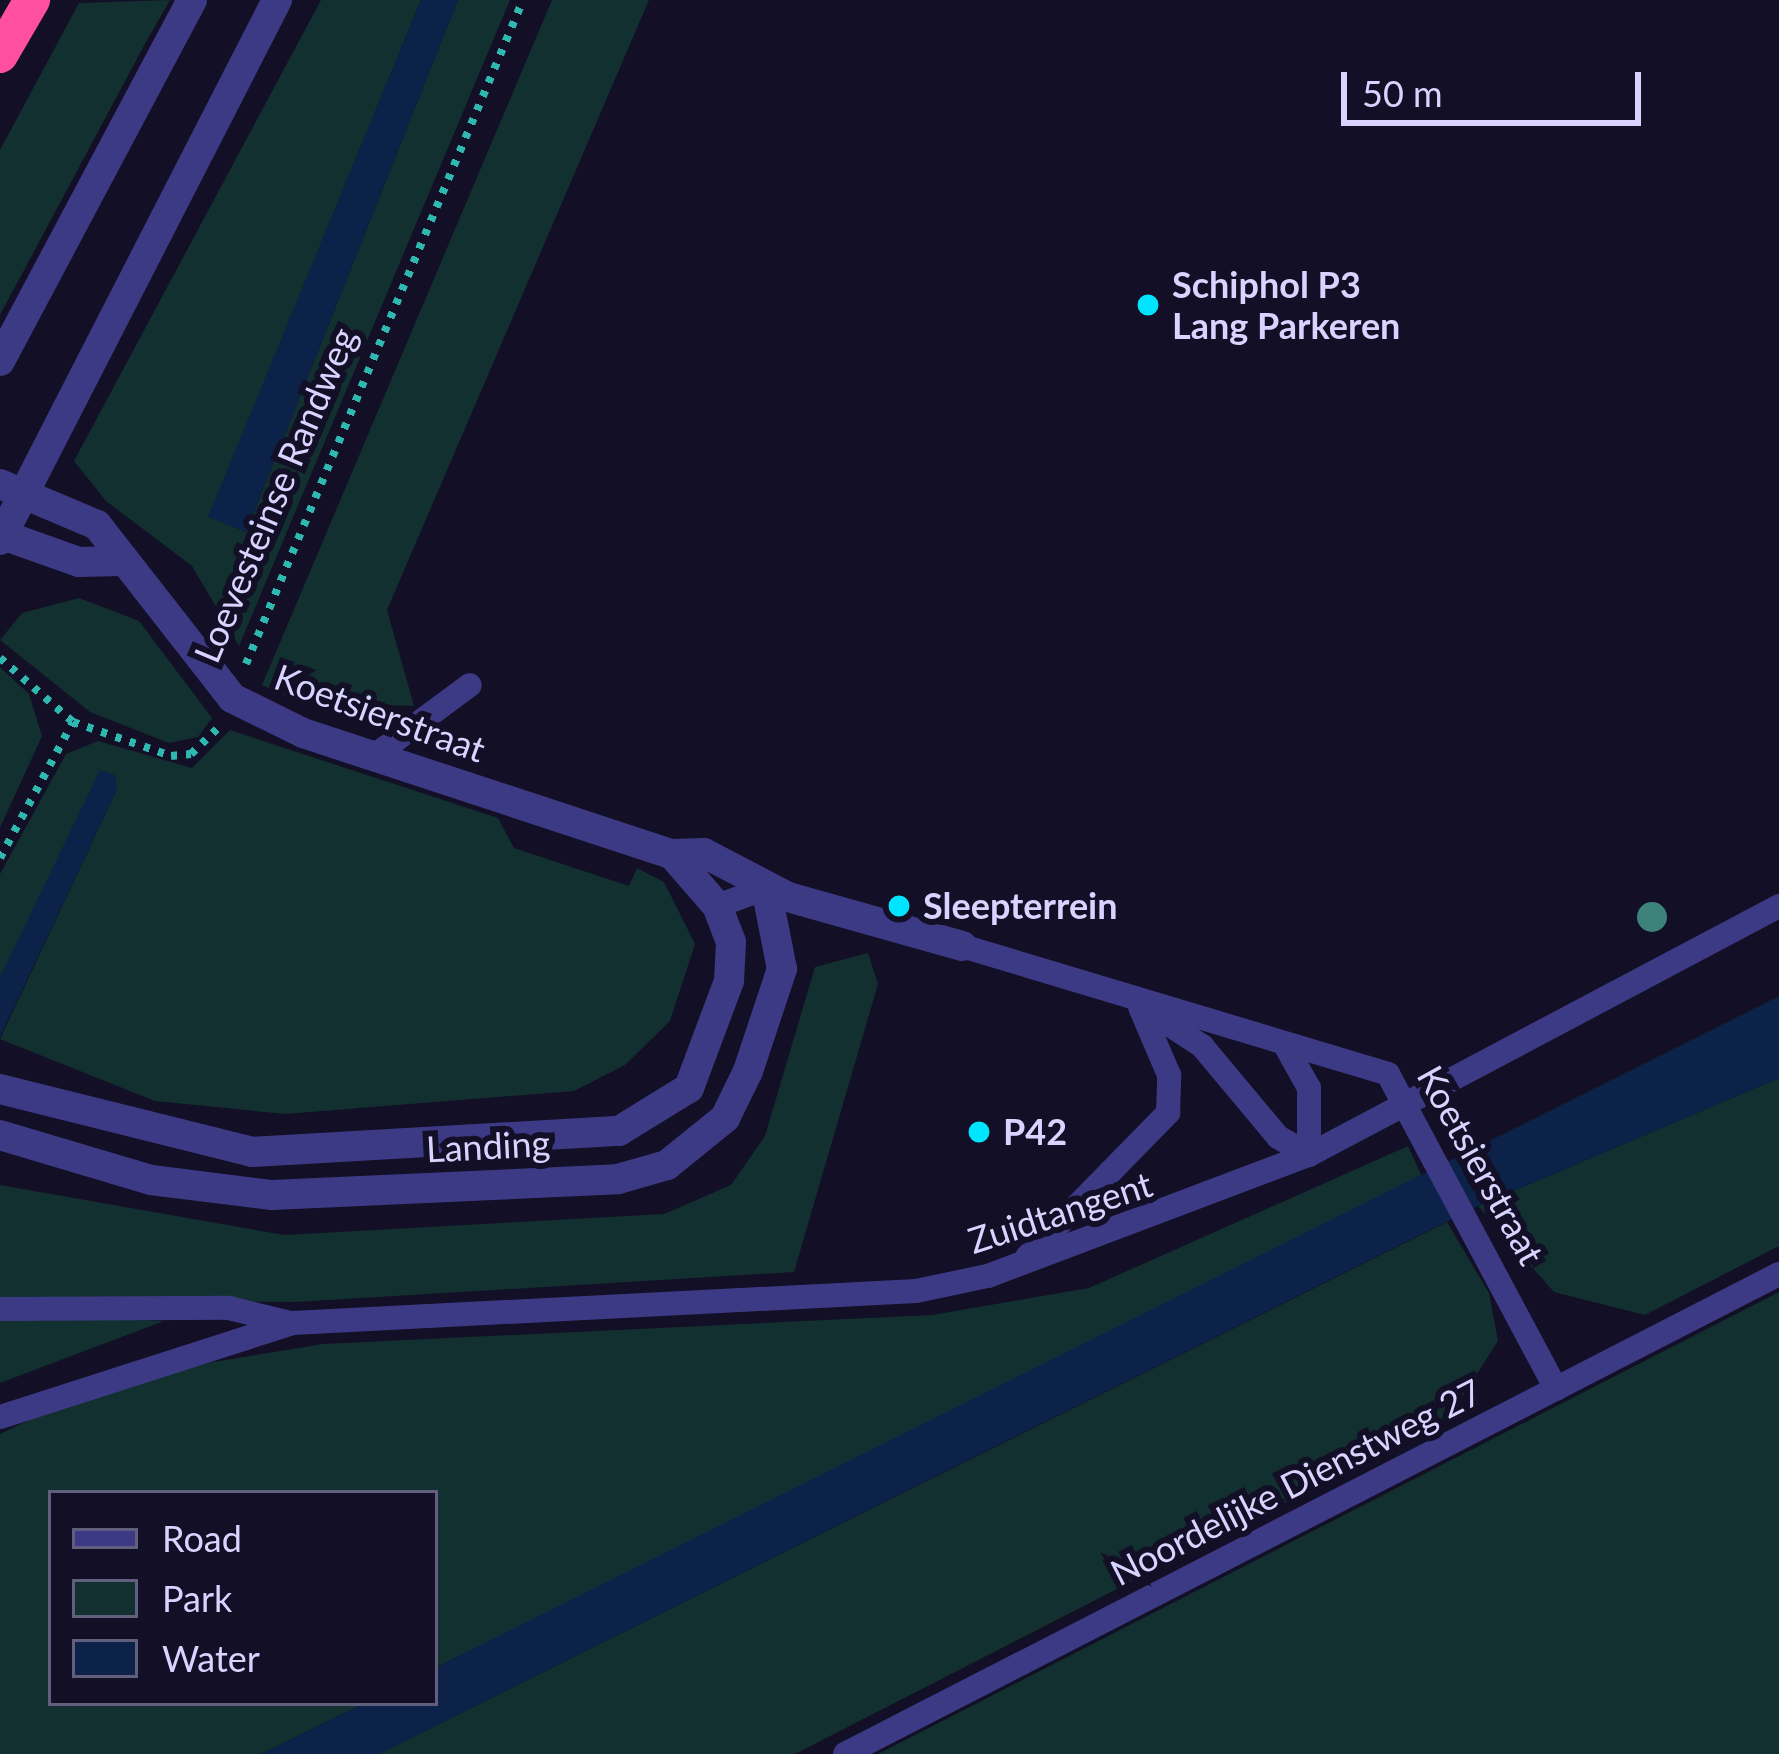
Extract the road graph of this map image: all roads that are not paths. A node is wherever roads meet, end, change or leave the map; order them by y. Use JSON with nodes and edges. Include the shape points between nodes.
{"nodes":[{"id":1,"x":32,"y":0,"type":"edge"},
{"id":2,"x":192,"y":0,"type":"edge"},
{"id":3,"x":277,"y":0,"type":"edge"},
{"id":4,"x":0,"y":56,"type":"edge"},
{"id":5,"x":0,"y":361,"type":"edge"},
{"id":6,"x":12,"y":485,"type":"edge"},
{"id":7,"x":1,"y":537,"type":"edge"},
{"id":8,"x":122,"y":561,"type":"junction"},
{"id":9,"x":470,"y":685,"type":"dead end"},
{"id":10,"x":374,"y":756,"type":"junction"},
{"id":11,"x":672,"y":854,"type":"junction"},
{"id":12,"x":766,"y":888,"type":"junction"},
{"id":13,"x":717,"y":906,"type":"junction"},
{"id":14,"x":1779,"y":906,"type":"edge"},
{"id":15,"x":962,"y":946,"type":"joint"},
{"id":16,"x":1140,"y":1006,"type":"junction"},
{"id":17,"x":1285,"y":1045,"type":"junction"},
{"id":18,"x":0,"y":1089,"type":"edge"},
{"id":19,"x":1409,"y":1106,"type":"junction"},
{"id":20,"x":0,"y":1135,"type":"edge"},
{"id":21,"x":1309,"y":1155,"type":"junction"},
{"id":22,"x":1018,"y":1265,"type":"junction"},
{"id":23,"x":1779,"y":1274,"type":"edge"},
{"id":24,"x":0,"y":1309,"type":"edge"},
{"id":25,"x":293,"y":1323,"type":"junction"},
{"id":26,"x":1556,"y":1389,"type":"junction"},
{"id":27,"x":0,"y":1418,"type":"edge"},
{"id":28,"x":845,"y":1754,"type":"edge"}],
"edges":[{"from":1,"to":4,"type":"highway"},
{"from":2,"to":5,"type":"street"},
{"from":3,"to":6,"type":"street"},
{"from":6,"to":7,"type":"street"},
{"from":6,"to":8,"type":"street","name":"Koetsierstraat","via":[[97,525]]},
{"from":7,"to":8,"type":"street","via":[[79,562]]},
{"from":8,"to":10,"type":"street","name":"Koetsierstraat","via":[[157,590],[232,698]]},
{"from":9,"to":10,"type":"lane"},
{"from":10,"to":11,"type":"street","name":"Koetsierstraat"},
{"from":11,"to":12,"type":"street","name":"Koetsierstraat","via":[[737,865]]},
{"from":11,"to":13,"type":"street"},
{"from":12,"to":13,"type":"lane"},
{"from":12,"to":15,"type":"street","name":"Koetsierstraat"},
{"from":12,"to":20,"type":"street","name":"Landing","via":[[782,969],[748,1071],[724,1118],[667,1165],[618,1179],[272,1195]]},
{"from":13,"to":18,"type":"street","name":"Landing","via":[[731,942],[712,1045],[661,1114],[619,1131],[252,1152],[87,1117]]},
{"from":14,"to":19,"type":"lane","name":"Zuidtangent"},
{"from":15,"to":16,"type":"lane","name":"Koetsierstraat"},
{"from":16,"to":17,"type":"lane","name":"Koetsierstraat"},
{"from":16,"to":21,"type":"lane","name":"Koetsierstraat","via":[[1202,1046],[1278,1137]]},
{"from":16,"to":22,"type":"lane","via":[[1169,1075],[1168,1113]]},
{"from":17,"to":19,"type":"lane","name":"Koetsierstraat","via":[[1388,1074]]},
{"from":17,"to":21,"type":"lane","via":[[1309,1088]]},
{"from":19,"to":21,"type":"lane","name":"Zuidtangent"},
{"from":19,"to":26,"type":"lane","name":"Koetsierstraat"},
{"from":21,"to":22,"type":"lane","name":"Zuidtangent"},
{"from":22,"to":25,"type":"lane","name":"Zuidtangent","via":[[916,1291]]},
{"from":23,"to":26,"type":"lane","name":"Noordelijke Dienstweg 27"},
{"from":24,"to":25,"type":"lane","name":"Zuidtangent","via":[[229,1308]]},
{"from":25,"to":27,"type":"lane","name":"Zuidtangent"},
{"from":26,"to":28,"type":"lane","name":"Noordelijke Dienstweg 27"}]}
